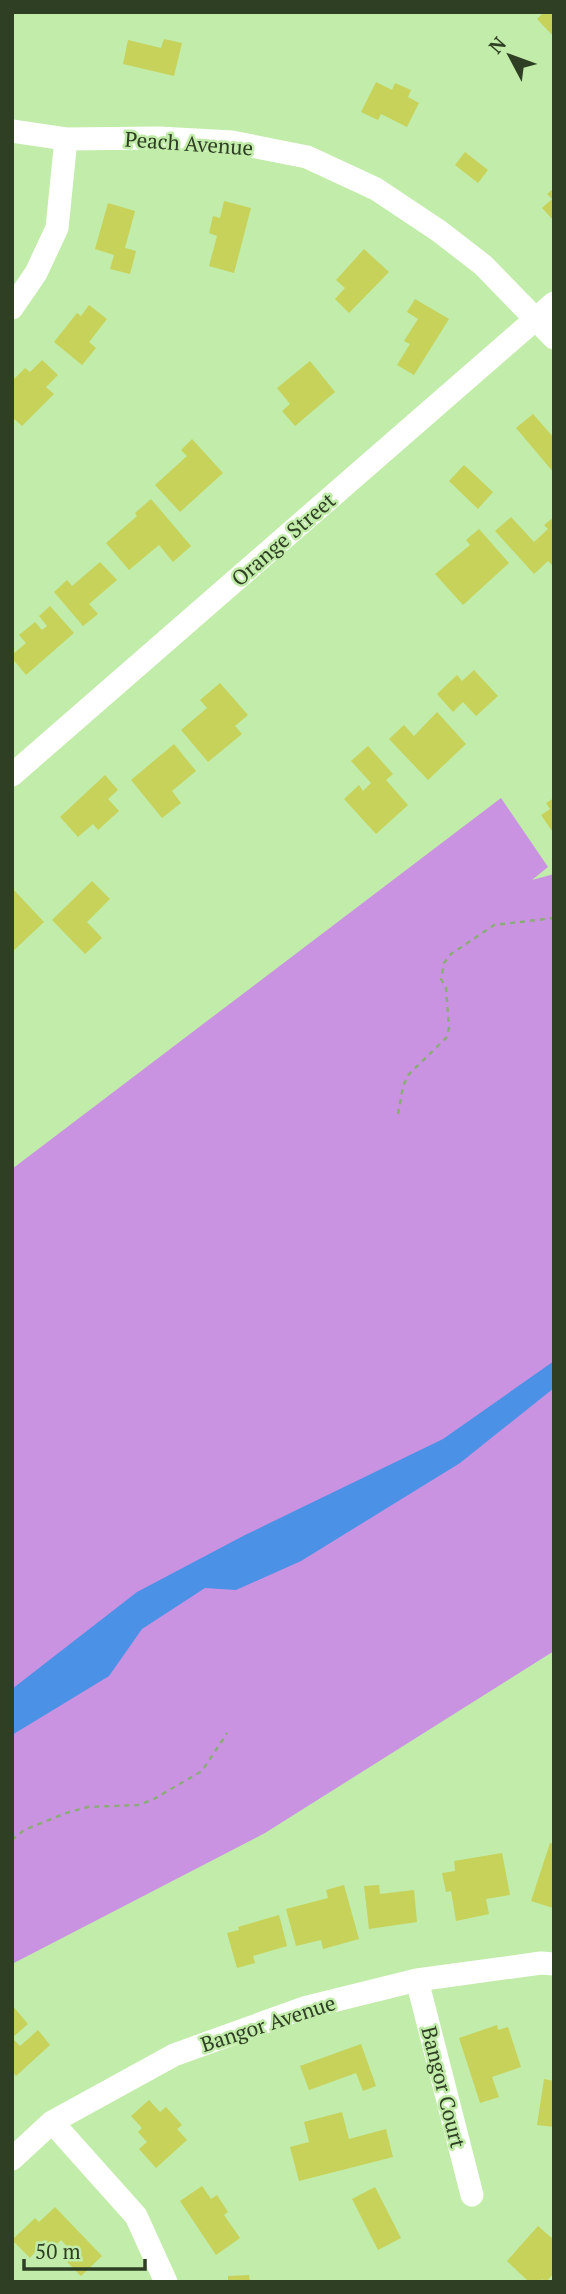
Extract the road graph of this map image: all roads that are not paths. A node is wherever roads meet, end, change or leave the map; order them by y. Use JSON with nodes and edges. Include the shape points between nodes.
{"nodes":[{"id":1,"x":12,"y":131,"type":"edge"},
{"id":2,"x":66,"y":139,"type":"junction"},
{"id":3,"x":554,"y":303,"type":"edge"},
{"id":4,"x":12,"y":308,"type":"edge"},
{"id":5,"x":536,"y":318,"type":"junction"},
{"id":6,"x":554,"y":338,"type":"edge"},
{"id":7,"x":12,"y":775,"type":"edge"},
{"id":8,"x":554,"y":1964,"type":"edge"},
{"id":9,"x":417,"y":1980,"type":"junction"},
{"id":10,"x":52,"y":2122,"type":"junction"},
{"id":11,"x":12,"y":2159,"type":"edge"},
{"id":12,"x":472,"y":2195,"type":"dead end"},
{"id":13,"x":166,"y":2282,"type":"edge"}],
"edges":[{"from":1,"to":2,"type":"street","name":"Peach Avenue"},
{"from":2,"to":4,"type":"street","via":[[57,228],[36,273]]},
{"from":2,"to":5,"type":"street","name":"Peach Avenue","via":[[232,142],[307,157],[376,190],[439,230],[483,265]]},
{"from":3,"to":5,"type":"street","name":"Orange Street"},
{"from":5,"to":6,"type":"street","name":"Peach Avenue"},
{"from":5,"to":7,"type":"street","name":"Orange Street"},
{"from":8,"to":9,"type":"street","name":"Bangor Avenue"},
{"from":9,"to":10,"type":"street","name":"Bangor Avenue","via":[[304,2008],[174,2055]]},
{"from":9,"to":12,"type":"street","name":"Bangor Court"},
{"from":10,"to":11,"type":"street","name":"Bangor Avenue"},
{"from":10,"to":13,"type":"street","via":[[136,2216]]}]}
